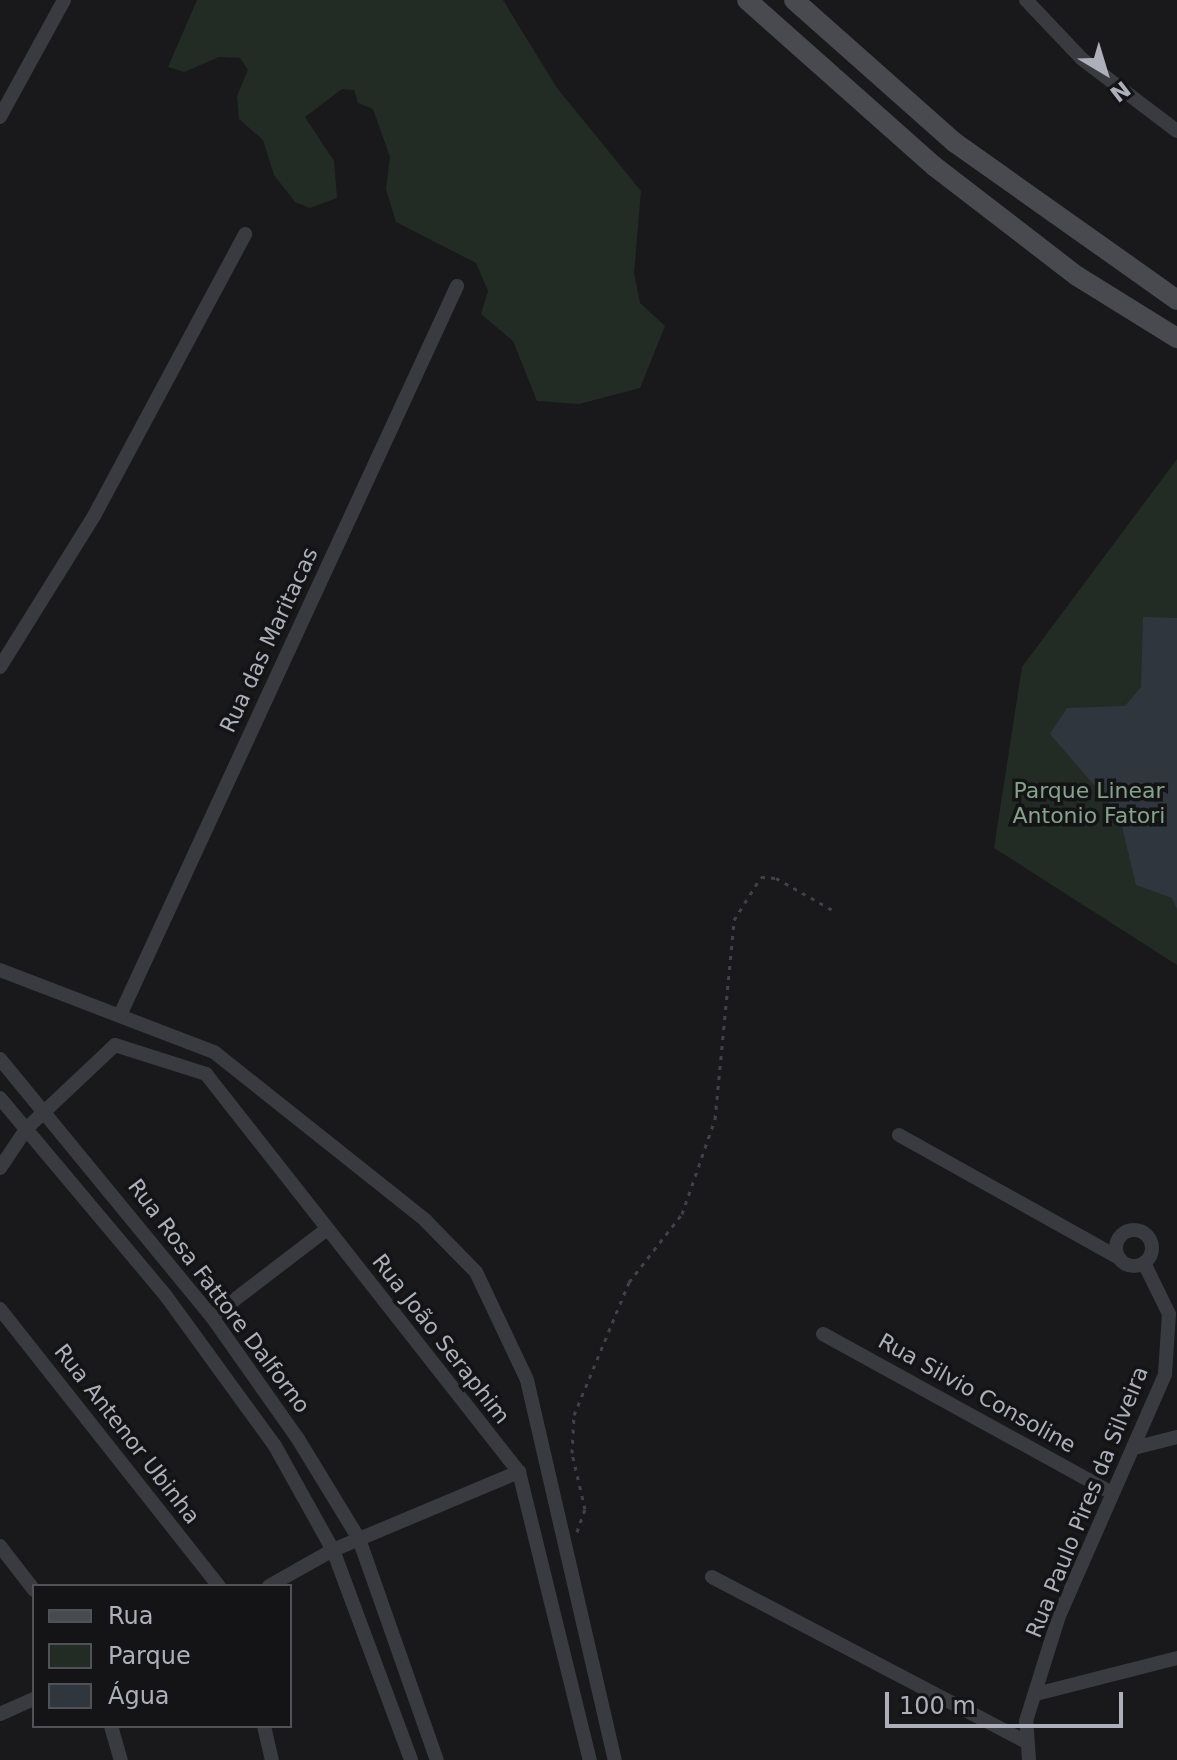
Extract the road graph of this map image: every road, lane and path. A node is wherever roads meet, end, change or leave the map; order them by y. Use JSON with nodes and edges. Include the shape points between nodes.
{"nodes":[{"id":1,"x":64,"y":0,"type":"edge"},
{"id":2,"x":747,"y":0,"type":"edge"},
{"id":3,"x":794,"y":0,"type":"edge"},
{"id":4,"x":1026,"y":0,"type":"edge"},
{"id":5,"x":0,"y":117,"type":"edge"},
{"id":6,"x":1177,"y":131,"type":"edge"},
{"id":7,"x":245,"y":234,"type":"dead end"},
{"id":8,"x":457,"y":286,"type":"dead end"},
{"id":9,"x":1177,"y":300,"type":"edge"},
{"id":10,"x":1177,"y":338,"type":"edge"},
{"id":11,"x":0,"y":667,"type":"edge"},
{"id":12,"x":836,"y":912,"type":"dead end"},
{"id":13,"x":0,"y":970,"type":"edge"},
{"id":14,"x":121,"y":1013,"type":"junction"},
{"id":15,"x":0,"y":1059,"type":"edge"},
{"id":16,"x":0,"y":1099,"type":"edge"},
{"id":17,"x":48,"y":1109,"type":"junction"},
{"id":18,"x":27,"y":1128,"type":"junction"},
{"id":19,"x":899,"y":1135,"type":"dead end"},
{"id":20,"x":0,"y":1168,"type":"edge"},
{"id":21,"x":327,"y":1229,"type":"junction"},
{"id":22,"x":1119,"y":1258,"type":"junction"},
{"id":23,"x":1144,"y":1263,"type":"junction"},
{"id":24,"x":0,"y":1309,"type":"edge"},
{"id":25,"x":212,"y":1317,"type":"junction"},
{"id":26,"x":823,"y":1334,"type":"dead end"},
{"id":27,"x":1177,"y":1437,"type":"edge"},
{"id":28,"x":1134,"y":1448,"type":"junction"},
{"id":29,"x":519,"y":1472,"type":"junction"},
{"id":30,"x":1110,"y":1492,"type":"junction"},
{"id":31,"x":359,"y":1539,"type":"junction"},
{"id":32,"x":565,"y":1542,"type":"junction"},
{"id":33,"x":0,"y":1546,"type":"edge"},
{"id":34,"x":333,"y":1550,"type":"junction"},
{"id":35,"x":712,"y":1577,"type":"dead end"},
{"id":36,"x":217,"y":1584,"type":"edge"},
{"id":37,"x":273,"y":1584,"type":"edge"},
{"id":38,"x":32,"y":1587,"type":"edge"},
{"id":39,"x":1177,"y":1658,"type":"edge"},
{"id":40,"x":1036,"y":1694,"type":"junction"},
{"id":41,"x":32,"y":1700,"type":"edge"},
{"id":42,"x":0,"y":1714,"type":"edge"},
{"id":43,"x":112,"y":1728,"type":"edge"},
{"id":44,"x":264,"y":1728,"type":"edge"},
{"id":45,"x":1025,"y":1741,"type":"junction"},
{"id":46,"x":121,"y":1760,"type":"edge"},
{"id":47,"x":272,"y":1760,"type":"edge"},
{"id":48,"x":411,"y":1760,"type":"edge"},
{"id":49,"x":437,"y":1760,"type":"edge"},
{"id":50,"x":590,"y":1760,"type":"edge"},
{"id":51,"x":615,"y":1760,"type":"edge"},
{"id":52,"x":1029,"y":1760,"type":"edge"}],
"edges":[{"from":1,"to":5,"type":"street"},
{"from":2,"to":10,"type":"main road","via":[[934,166],[1077,276]]},
{"from":3,"to":9,"type":"main road","via":[[954,142]]},
{"from":4,"to":6,"type":"street","via":[[1082,59]]},
{"from":7,"to":11,"type":"street","via":[[94,516]]},
{"from":8,"to":14,"type":"street","name":"Rua das Maritacas"},
{"from":12,"to":32,"type":"path","via":[[776,878],[761,877],[739,910],[726,957],[715,1119],[682,1214],[629,1282],[574,1415],[572,1453],[585,1509],[583,1528]]},
{"from":13,"to":14,"type":"street"},
{"from":14,"to":32,"type":"street","via":[[184,1036],[253,1080],[425,1220],[476,1272],[527,1380]]},
{"from":15,"to":17,"type":"street","name":"Rua Rosa Fattore Dalforno"},
{"from":16,"to":18,"type":"street","name":"Rua Rosa Fattore Dalforno"},
{"from":17,"to":18,"type":"street"},
{"from":17,"to":21,"type":"street","name":"Rua João Seraphim","via":[[115,1045],[206,1074]]},
{"from":17,"to":25,"type":"street","name":"Rua Rosa Fattore Dalforno"},
{"from":18,"to":20,"type":"street"},
{"from":18,"to":34,"type":"street","name":"Rua Rosa Fattore Dalforno","via":[[226,1376]]},
{"from":19,"to":22,"type":"street"},
{"from":21,"to":25,"type":"street"},
{"from":21,"to":29,"type":"street","name":"Rua João Seraphim"},
{"from":22,"to":23,"type":"street"},
{"from":22,"to":23,"type":"street","name":"Rua Paulo Pires da Silveira","via":[[1121,1236],[1138,1231],[1152,1243]]},
{"from":23,"to":28,"type":"street","name":"Rua Paulo Pires da Silveira","via":[[1161,1287],[1172,1339]]},
{"from":24,"to":36,"type":"street","name":"Rua Antenor Ubinha"},
{"from":25,"to":31,"type":"street","name":"Rua Rosa Fattore Dalforno"},
{"from":26,"to":30,"type":"street","name":"Rua Silvio Consoline"},
{"from":27,"to":28,"type":"street"},
{"from":28,"to":30,"type":"street","name":"Rua Paulo Pires da Silveira"},
{"from":29,"to":31,"type":"street"},
{"from":29,"to":50,"type":"street","name":"Rua João Seraphim"},
{"from":30,"to":40,"type":"street","name":"Rua Paulo Pires da Silveira"},
{"from":31,"to":34,"type":"street"},
{"from":31,"to":49,"type":"street","name":"Rua Rosa Fattore Dalforno"},
{"from":32,"to":51,"type":"street"},
{"from":33,"to":38,"type":"street"},
{"from":34,"to":37,"type":"street"},
{"from":34,"to":48,"type":"street","name":"Rua Rosa Fattore Dalforno"},
{"from":35,"to":45,"type":"street"},
{"from":39,"to":40,"type":"street"},
{"from":40,"to":45,"type":"street","name":"Rua Paulo Pires da Silveira"},
{"from":41,"to":42,"type":"street"},
{"from":43,"to":46,"type":"street"},
{"from":44,"to":47,"type":"street"},
{"from":45,"to":52,"type":"street","name":"Rua Paulo Pires da Silveira"}]}
